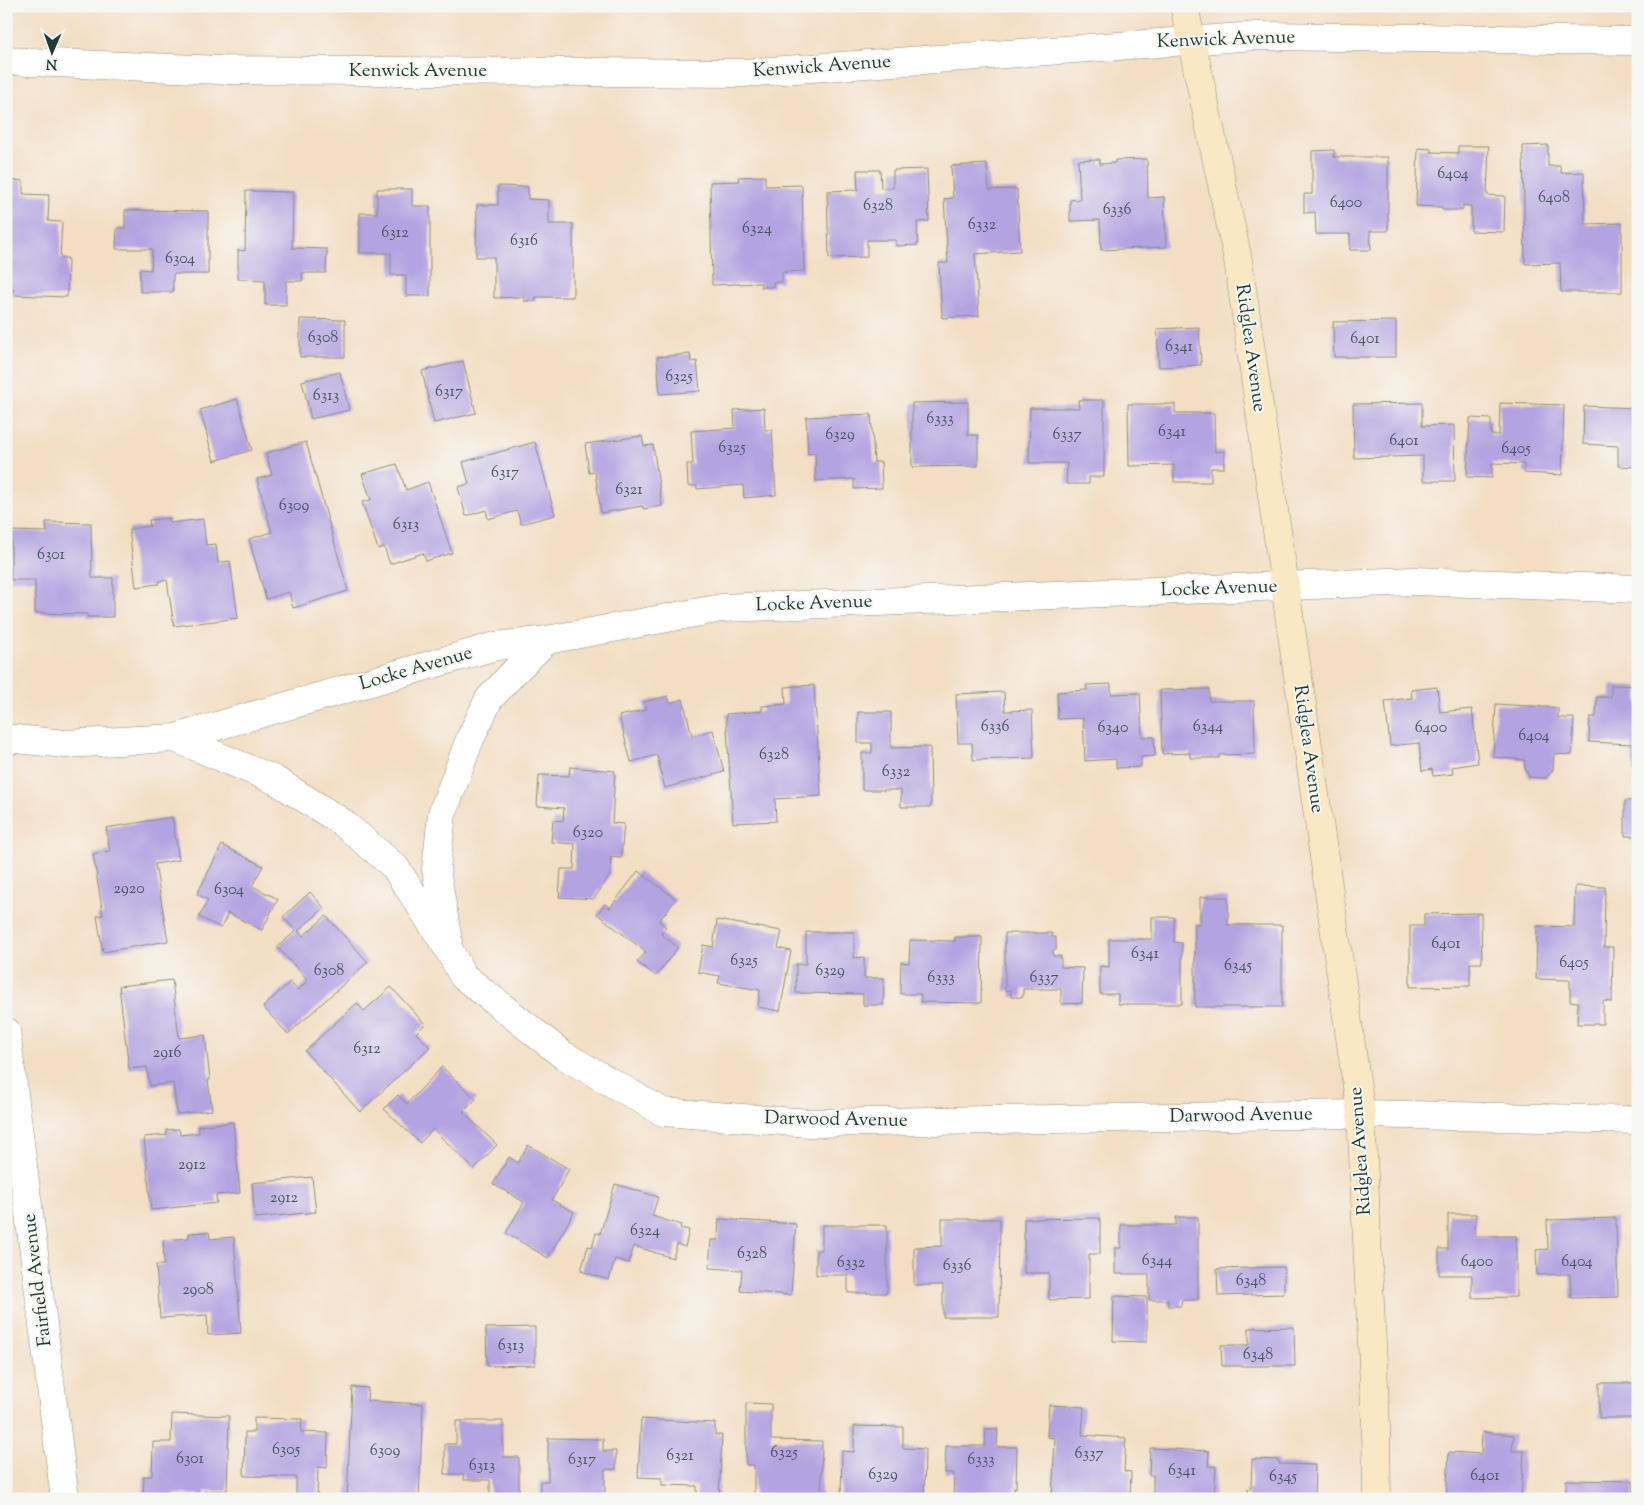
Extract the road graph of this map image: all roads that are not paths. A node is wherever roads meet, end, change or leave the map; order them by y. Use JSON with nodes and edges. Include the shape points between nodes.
{"nodes":[{"id":1,"x":1184,"y":6,"type":"edge"},
{"id":2,"x":1191,"y":40,"type":"junction"},
{"id":3,"x":1638,"y":41,"type":"edge"},
{"id":4,"x":6,"y":61,"type":"edge"},
{"id":5,"x":1284,"y":586,"type":"junction"},
{"id":6,"x":1638,"y":589,"type":"edge"},
{"id":7,"x":547,"y":640,"type":"junction"},
{"id":8,"x":6,"y":738,"type":"edge"},
{"id":9,"x":174,"y":738,"type":"junction"},
{"id":10,"x":449,"y":950,"type":"junction"},
{"id":11,"x":6,"y":1031,"type":"edge"},
{"id":12,"x":1361,"y":1114,"type":"junction"},
{"id":13,"x":1638,"y":1120,"type":"edge"},
{"id":14,"x":65,"y":1499,"type":"edge"},
{"id":15,"x":1377,"y":1499,"type":"edge"}],
"edges":[{"from":1,"to":2,"type":"street","name":"Ridglea Avenue"},
{"from":2,"to":3,"type":"street","name":"Kenwick Avenue","via":[[1256,36]]},
{"from":2,"to":4,"type":"street","name":"Kenwick Avenue","via":[[743,73],[220,70]]},
{"from":2,"to":5,"type":"street","name":"Ridglea Avenue","via":[[1238,260]]},
{"from":5,"to":6,"type":"street","name":"Locke Avenue","via":[[1415,581]]},
{"from":5,"to":7,"type":"street","name":"Locke Avenue","via":[[722,608]]},
{"from":5,"to":12,"type":"street","name":"Ridglea Avenue"},
{"from":7,"to":9,"type":"street","name":"Locke Avenue","via":[[496,646]]},
{"from":7,"to":10,"type":"street","via":[[490,699],[470,739],[442,814],[436,869]]},
{"from":8,"to":9,"type":"street","name":"Locke Avenue","via":[[65,744]]},
{"from":9,"to":10,"type":"street","name":"Darwood Avenue","via":[[275,780],[342,822],[395,867]]},
{"from":10,"to":12,"type":"street","name":"Darwood Avenue","via":[[463,976],[564,1055],[663,1112],[810,1123]]},
{"from":11,"to":14,"type":"street","name":"Fairfield Avenue"},
{"from":12,"to":13,"type":"street","name":"Darwood Avenue"},
{"from":12,"to":15,"type":"street","name":"Ridglea Avenue"}]}
